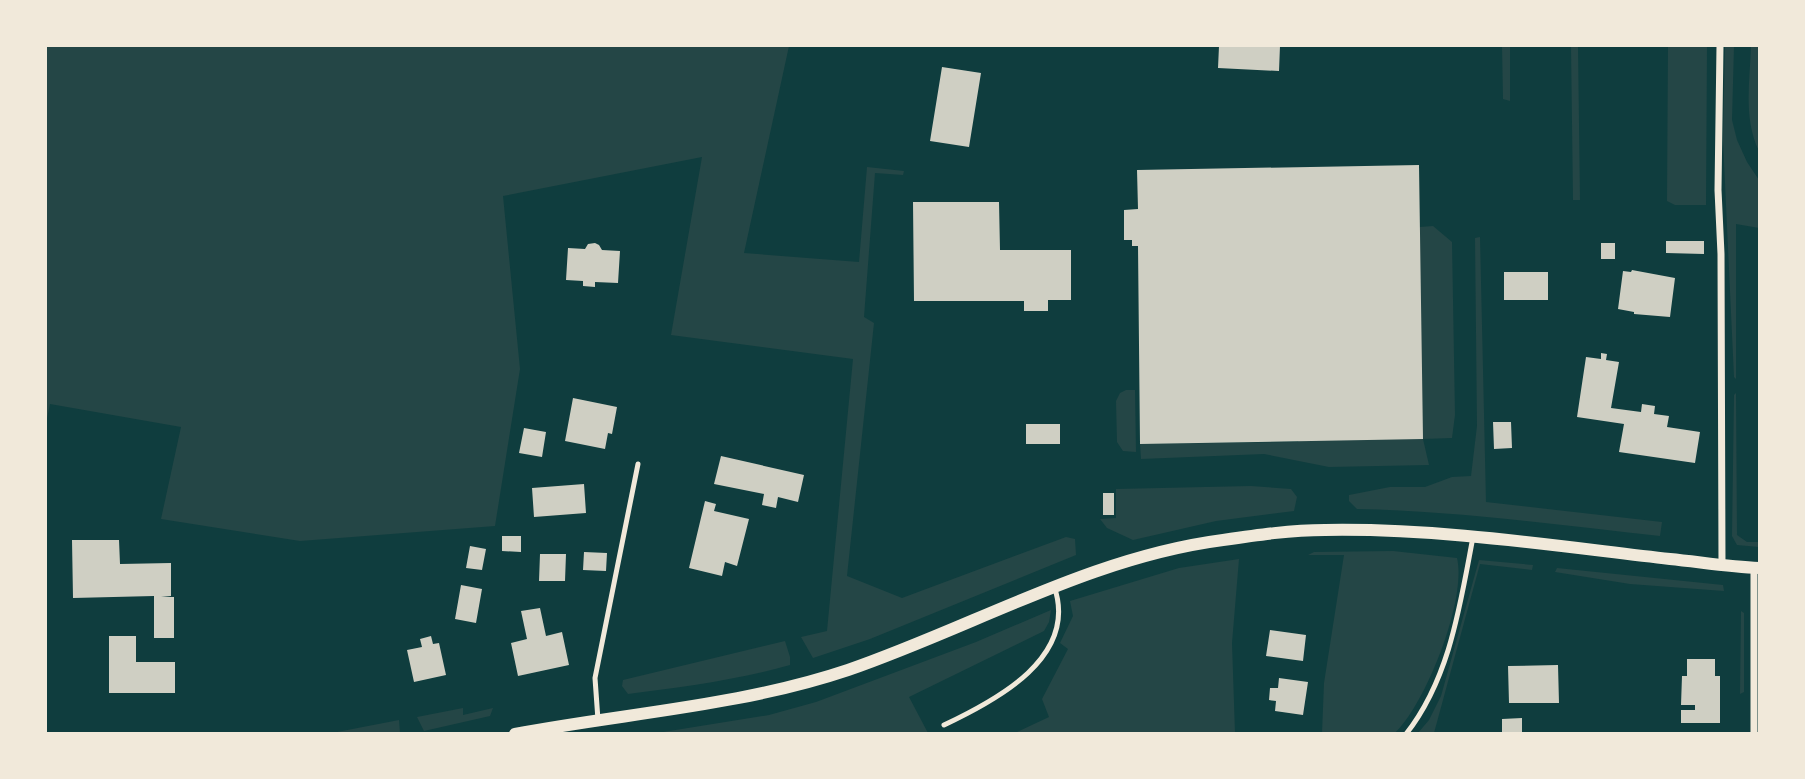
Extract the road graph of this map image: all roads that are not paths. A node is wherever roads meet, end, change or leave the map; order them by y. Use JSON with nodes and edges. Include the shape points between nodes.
{"nodes":[{"id":1,"x":1720,"y":46,"type":"edge"},
{"id":2,"x":638,"y":464,"type":"dead end"},
{"id":3,"x":1473,"y":537,"type":"junction"},
{"id":4,"x":1721,"y":564,"type":"junction"},
{"id":5,"x":1756,"y":568,"type":"edge"},
{"id":6,"x":1054,"y":586,"type":"junction"},
{"id":7,"x":598,"y":720,"type":"junction"},
{"id":8,"x":944,"y":725,"type":"dead end"},
{"id":9,"x":542,"y":731,"type":"edge"},
{"id":10,"x":515,"y":733,"type":"edge"},
{"id":11,"x":1406,"y":733,"type":"edge"},
{"id":12,"x":1754,"y":733,"type":"edge"}],
"edges":[{"from":1,"to":4,"type":"street"},
{"from":2,"to":7,"type":"lane","via":[[595,678]]},
{"from":3,"to":4,"type":"street"},
{"from":3,"to":6,"type":"street","via":[[1325,530],[1218,540]]},
{"from":3,"to":11,"type":"lane","via":[[1443,667],[1419,717]]},
{"from":4,"to":5,"type":"street"},
{"from":5,"to":12,"type":"street"},
{"from":6,"to":7,"type":"street","via":[[892,653],[808,682],[724,701]]},
{"from":6,"to":8,"type":"lane","via":[[1060,615],[1041,660],[1003,695]]},
{"from":7,"to":9,"type":"street"},
{"from":9,"to":10,"type":"street"}]}
